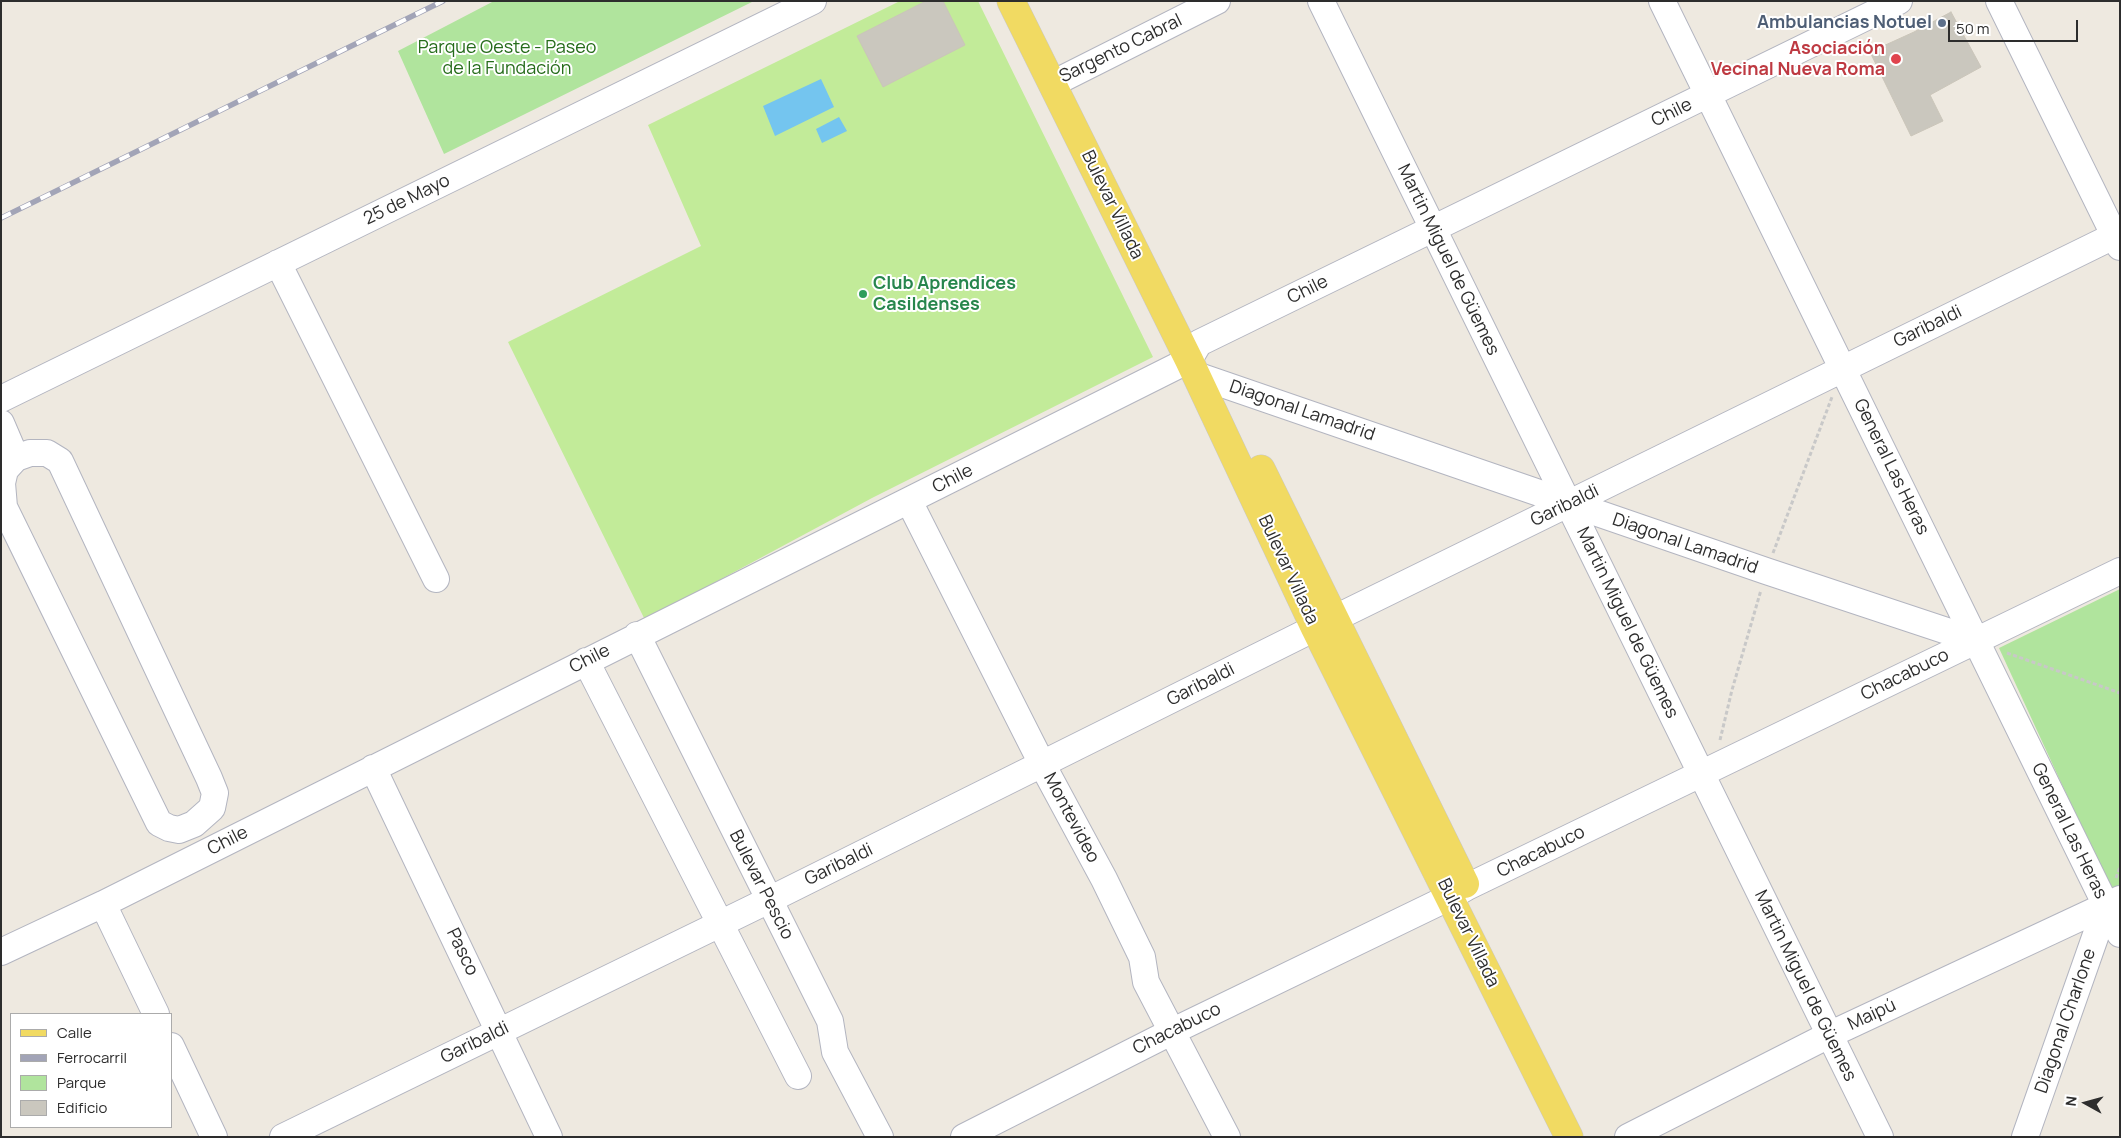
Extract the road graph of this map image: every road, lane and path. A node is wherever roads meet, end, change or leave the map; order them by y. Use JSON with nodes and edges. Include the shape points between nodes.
{"nodes":[{"id":1,"x":780,"y":1,"type":"edge"},
{"id":2,"x":813,"y":1,"type":"edge"},
{"id":3,"x":1011,"y":1,"type":"edge"},
{"id":4,"x":1031,"y":1,"type":"edge"},
{"id":5,"x":1217,"y":1,"type":"edge"},
{"id":6,"x":1321,"y":1,"type":"edge"},
{"id":7,"x":1662,"y":1,"type":"edge"},
{"id":8,"x":1899,"y":1,"type":"edge"},
{"id":9,"x":1999,"y":1,"type":"edge"},
{"id":10,"x":1059,"y":80,"type":"junction"},
{"id":11,"x":1708,"y":96,"type":"junction"},
{"id":12,"x":1433,"y":230,"type":"junction"},
{"id":13,"x":2118,"y":238,"type":"edge"},
{"id":14,"x":278,"y":263,"type":"junction"},
{"id":15,"x":1200,"y":365,"type":"junction"},
{"id":16,"x":1843,"y":369,"type":"junction"},
{"id":17,"x":1,"y":382,"type":"edge"},
{"id":18,"x":1,"y":399,"type":"edge"},
{"id":19,"x":1,"y":423,"type":"edge"},
{"id":20,"x":16,"y":458,"type":"junction"},
{"id":21,"x":909,"y":501,"type":"junction"},
{"id":22,"x":1568,"y":504,"type":"junction"},
{"id":23,"x":2120,"y":571,"type":"edge"},
{"id":24,"x":436,"y":579,"type":"dead end"},
{"id":25,"x":1325,"y":623,"type":"junction"},
{"id":26,"x":636,"y":636,"type":"junction"},
{"id":27,"x":1977,"y":641,"type":"junction"},
{"id":28,"x":2007,"y":653,"type":"dead end"},
{"id":29,"x":586,"y":661,"type":"junction"},
{"id":30,"x":2120,"y":692,"type":"edge"},
{"id":31,"x":1042,"y":764,"type":"junction"},
{"id":32,"x":373,"y":768,"type":"junction"},
{"id":33,"x":1701,"y":774,"type":"junction"},
{"id":34,"x":2120,"y":867,"type":"edge"},
{"id":35,"x":1458,"y":892,"type":"junction"},
{"id":36,"x":2113,"y":895,"type":"edge"},
{"id":37,"x":769,"y":900,"type":"junction"},
{"id":38,"x":103,"y":904,"type":"junction"},
{"id":39,"x":720,"y":923,"type":"junction"},
{"id":40,"x":2120,"y":934,"type":"edge"},
{"id":41,"x":1,"y":952,"type":"edge"},
{"id":42,"x":156,"y":1013,"type":"edge"},
{"id":43,"x":500,"y":1031,"type":"junction"},
{"id":44,"x":1173,"y":1031,"type":"junction"},
{"id":45,"x":1829,"y":1036,"type":"junction"},
{"id":46,"x":172,"y":1048,"type":"edge"},
{"id":47,"x":798,"y":1076,"type":"dead end"},
{"id":48,"x":214,"y":1137,"type":"edge"},
{"id":49,"x":283,"y":1137,"type":"edge"},
{"id":50,"x":549,"y":1137,"type":"edge"},
{"id":51,"x":880,"y":1137,"type":"edge"},
{"id":52,"x":964,"y":1137,"type":"edge"},
{"id":53,"x":1227,"y":1137,"type":"edge"},
{"id":54,"x":1568,"y":1137,"type":"edge"},
{"id":55,"x":1588,"y":1137,"type":"edge"},
{"id":56,"x":1628,"y":1137,"type":"edge"},
{"id":57,"x":1880,"y":1137,"type":"edge"},
{"id":58,"x":2025,"y":1137,"type":"edge"}],
"edges":[{"from":1,"to":17,"type":"street","name":"25 de Mayo"},
{"from":2,"to":14,"type":"street","name":"25 de Mayo"},
{"from":3,"to":10,"type":"main road","name":"Bulevar Villada"},
{"from":4,"to":10,"type":"main road","name":"Bulevar Villada"},
{"from":5,"to":10,"type":"street","name":"Sargento Cabral"},
{"from":6,"to":12,"type":"street","name":"Martin Miguel de Güemes"},
{"from":7,"to":11,"type":"street","name":"General Las Heras"},
{"from":8,"to":11,"type":"street","name":"Chile"},
{"from":9,"to":13,"type":"street"},
{"from":10,"to":15,"type":"main road","name":"Bulevar Villada"},
{"from":11,"to":12,"type":"street","name":"Chile"},
{"from":11,"to":16,"type":"street","name":"General Las Heras"},
{"from":12,"to":15,"type":"street","name":"Chile"},
{"from":12,"to":22,"type":"street","name":"Martin Miguel de Güemes"},
{"from":13,"to":16,"type":"street","name":"Garibaldi"},
{"from":14,"to":18,"type":"street","name":"25 de Mayo"},
{"from":14,"to":24,"type":"street"},
{"from":15,"to":21,"type":"street","name":"Chile"},
{"from":15,"to":22,"type":"street","name":"Diagonal Lamadrid"},
{"from":15,"to":25,"type":"main road","name":"Bulevar Villada"},
{"from":16,"to":22,"type":"street","name":"Garibaldi"},
{"from":16,"to":27,"type":"street","name":"General Las Heras"},
{"from":19,"to":20,"type":"street"},
{"from":20,"to":20,"type":"street","via":[[5,470],[2,483],[4,507],[159,823],[179,830],[194,824],[212,808],[215,793],[60,461],[47,453],[30,453]]},
{"from":21,"to":26,"type":"street","name":"Chile"},
{"from":21,"to":31,"type":"street","name":"Montevideo"},
{"from":22,"to":25,"type":"street","name":"Garibaldi"},
{"from":22,"to":27,"type":"street","name":"Diagonal Lamadrid"},
{"from":22,"to":33,"type":"street","name":"Martin Miguel de Güemes"},
{"from":23,"to":27,"type":"street","name":"Chacabuco"},
{"from":25,"to":31,"type":"street","name":"Garibaldi"},
{"from":25,"to":35,"type":"main road","name":"Bulevar Villada"},
{"from":26,"to":29,"type":"street","name":"Chile"},
{"from":26,"to":37,"type":"street","name":"Bulevar Pescio"},
{"from":27,"to":33,"type":"street","name":"Chacabuco"},
{"from":27,"to":36,"type":"street","name":"General Las Heras"},
{"from":28,"to":30,"type":"path"},
{"from":29,"to":32,"type":"street","name":"Chile"},
{"from":29,"to":39,"type":"street"},
{"from":31,"to":37,"type":"street","name":"Garibaldi"},
{"from":31,"to":44,"type":"street","name":"Montevideo","via":[[1104,879],[1142,957],[1146,982]]},
{"from":32,"to":38,"type":"street","name":"Chile"},
{"from":32,"to":43,"type":"street","name":"Pasco"},
{"from":33,"to":35,"type":"street","name":"Chacabuco"},
{"from":33,"to":45,"type":"street","name":"Martin Miguel de Güemes"},
{"from":34,"to":36,"type":"path"},
{"from":35,"to":44,"type":"street","name":"Chacabuco"},
{"from":35,"to":54,"type":"main road","name":"Bulevar Villada"},
{"from":35,"to":55,"type":"main road","name":"Bulevar Villada"},
{"from":36,"to":40,"type":"street","name":"General Las Heras"},
{"from":36,"to":45,"type":"street","name":"Maipú"},
{"from":36,"to":58,"type":"street","name":"Diagonal Charlone"},
{"from":37,"to":39,"type":"street","name":"Garibaldi"},
{"from":37,"to":51,"type":"street","name":"Bulevar Pescio","via":[[830,1021],[835,1052]]},
{"from":38,"to":41,"type":"street","name":"Chile"},
{"from":38,"to":42,"type":"street"},
{"from":39,"to":43,"type":"street","name":"Garibaldi"},
{"from":39,"to":47,"type":"street"},
{"from":43,"to":49,"type":"street","name":"Garibaldi"},
{"from":43,"to":50,"type":"street","name":"Pasco"},
{"from":44,"to":52,"type":"street","name":"Chacabuco"},
{"from":44,"to":53,"type":"street","name":"Montevideo"},
{"from":45,"to":56,"type":"street","name":"Maipú"},
{"from":45,"to":57,"type":"street","name":"Martin Miguel de Güemes"},
{"from":46,"to":48,"type":"street"}]}
